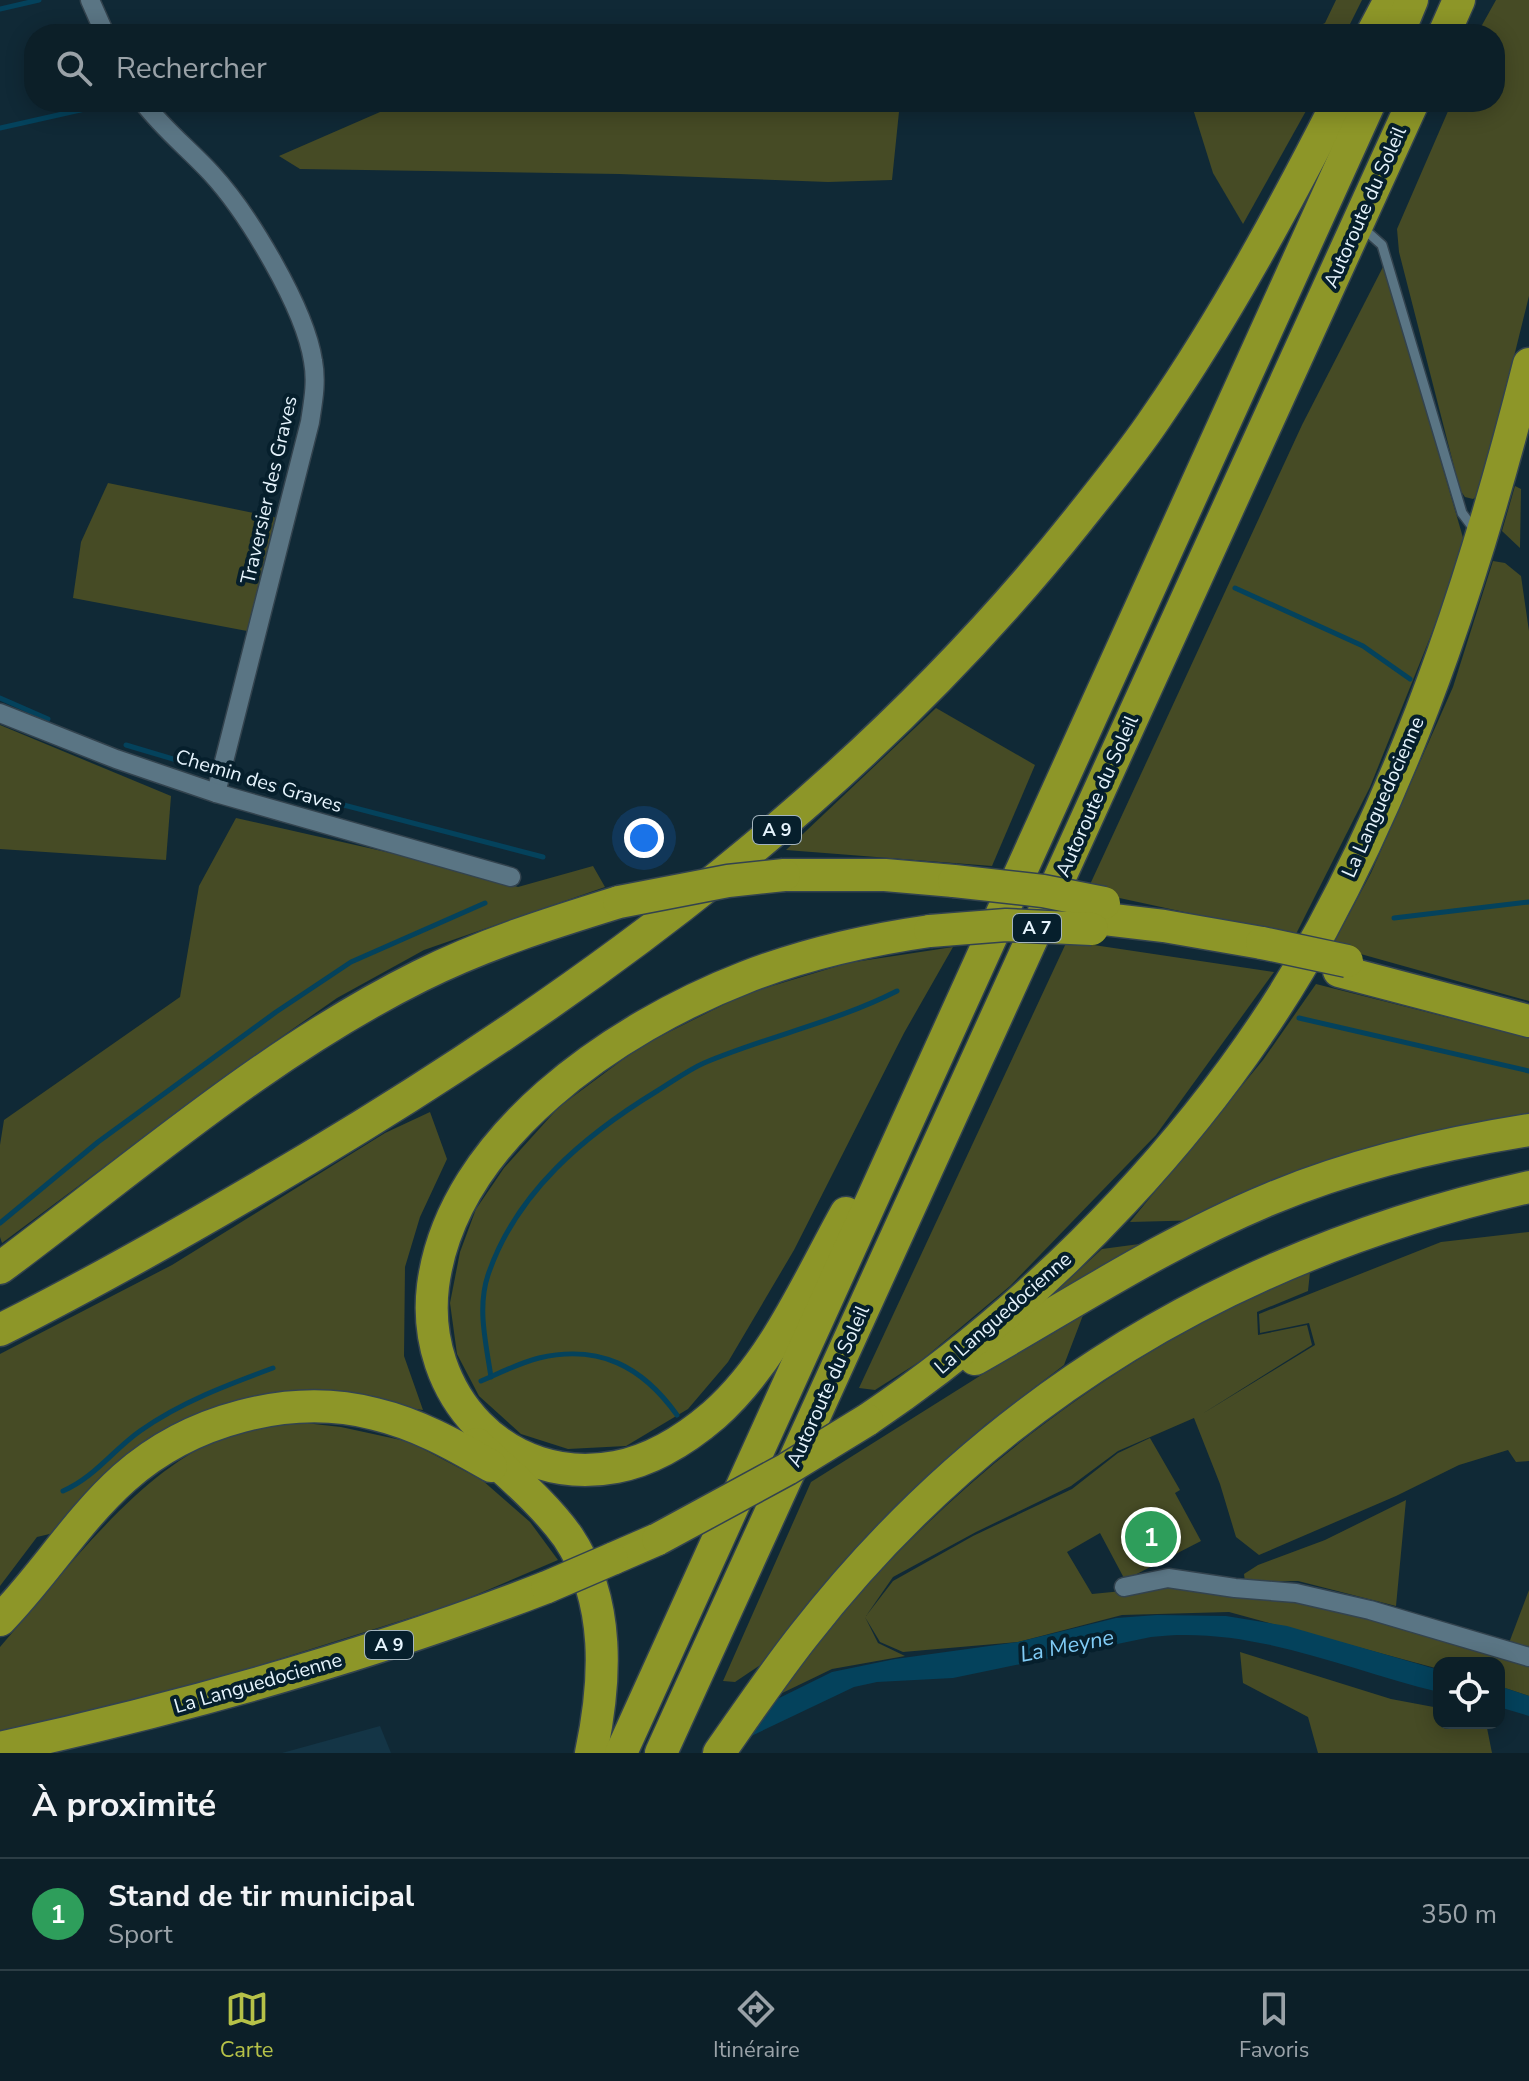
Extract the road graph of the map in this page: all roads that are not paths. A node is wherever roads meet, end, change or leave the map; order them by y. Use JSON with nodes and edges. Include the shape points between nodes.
{"nodes":[{"id":1,"x":90,"y":0,"type":"edge"},
{"id":2,"x":1390,"y":0,"type":"edge"},
{"id":3,"x":1412,"y":0,"type":"edge"},
{"id":4,"x":1459,"y":0,"type":"edge"},
{"id":5,"x":101,"y":24,"type":"edge"},
{"id":6,"x":1377,"y":24,"type":"edge"},
{"id":7,"x":1402,"y":24,"type":"edge"},
{"id":8,"x":1448,"y":24,"type":"edge"},
{"id":9,"x":151,"y":112,"type":"edge"},
{"id":10,"x":1333,"y":112,"type":"edge"},
{"id":11,"x":1365,"y":112,"type":"edge"},
{"id":12,"x":1408,"y":112,"type":"edge"},
{"id":13,"x":1358,"y":223,"type":"junction"},
{"id":14,"x":1529,"y":364,"type":"edge"},
{"id":15,"x":1480,"y":542,"type":"junction"},
{"id":16,"x":0,"y":713,"type":"edge"},
{"id":17,"x":216,"y":793,"type":"junction"},
{"id":18,"x":511,"y":877,"type":"dead end"},
{"id":19,"x":1098,"y":917,"type":"junction"},
{"id":20,"x":932,"y":925,"type":"junction"},
{"id":21,"x":1343,"y":966,"type":"junction"},
{"id":22,"x":1529,"y":1009,"type":"edge"},
{"id":23,"x":953,"y":1021,"type":"junction"},
{"id":24,"x":1529,"y":1021,"type":"edge"},
{"id":25,"x":1529,"y":1130,"type":"edge"},
{"id":26,"x":1529,"y":1187,"type":"edge"},
{"id":27,"x":0,"y":1268,"type":"edge"},
{"id":28,"x":0,"y":1330,"type":"edge"},
{"id":29,"x":867,"y":1420,"type":"junction"},
{"id":30,"x":514,"y":1479,"type":"junction"},
{"id":31,"x":1124,"y":1587,"type":"dead end"},
{"id":32,"x":0,"y":1620,"type":"edge"},
{"id":33,"x":1529,"y":1657,"type":"edge"},
{"id":34,"x":0,"y":1748,"type":"edge"},
{"id":35,"x":591,"y":1753,"type":"edge"},
{"id":36,"x":621,"y":1753,"type":"edge"},
{"id":37,"x":661,"y":1753,"type":"edge"},
{"id":38,"x":719,"y":1753,"type":"edge"}],
"edges":[{"from":1,"to":5,"type":"street"},
{"from":2,"to":6,"type":"highway"},
{"from":3,"to":7,"type":"highway"},
{"from":4,"to":8,"type":"highway"},
{"from":9,"to":17,"type":"street","name":"Traversier des Graves","via":[[236,202],[290,298],[313,361],[310,422]]},
{"from":10,"to":28,"type":"highway","number":"A 9","via":[[1257,253],[1156,418],[1107,484],[1007,605],[833,779],[680,910],[499,1039],[220,1210]]},
{"from":11,"to":23,"type":"highway","name":"Autoroute du Soleil","number":"A 7"},
{"from":12,"to":13,"type":"highway","name":"Autoroute du Soleil","number":"A 7"},
{"from":13,"to":15,"type":"lane","via":[[1382,245],[1462,513]]},
{"from":13,"to":37,"type":"highway","name":"Autoroute du Soleil","number":"A 7"},
{"from":14,"to":15,"type":"highway","name":"La Languedocienne","number":"A 9"},
{"from":15,"to":29,"type":"highway","name":"La Languedocienne","number":"A 9","via":[[1398,771],[1322,928],[1277,1003],[1190,1123],[1087,1239],[972,1344]]},
{"from":16,"to":17,"type":"street","name":"Chemin des Graves"},
{"from":17,"to":18,"type":"street","name":"Chemin des Graves"},
{"from":19,"to":20,"type":"highway","via":[[1023,915]]},
{"from":19,"to":21,"type":"highway","bridge":true},
{"from":19,"to":27,"type":"highway","bridge":true,"via":[[1043,891],[885,875],[784,875],[619,902],[458,958],[359,1010],[229,1096]]},
{"from":20,"to":23,"type":"highway","via":[[815,954],[701,996],[597,1056],[528,1114],[470,1186],[437,1266],[433,1335],[460,1404],[503,1445],[562,1468],[593,1470],[632,1463],[697,1429],[771,1346]]},
{"from":20,"to":30,"type":"highway","via":[[850,934],[795,949],[669,1001],[552,1079],[480,1152],[432,1236],[419,1296],[420,1334],[434,1386],[450,1414]]},
{"from":21,"to":22,"type":"highway"},
{"from":21,"to":24,"type":"highway"},
{"from":23,"to":36,"type":"highway","name":"Autoroute du Soleil","number":"A 7"},
{"from":25,"to":29,"type":"highway","via":[[1382,1160],[1268,1199],[1141,1262]]},
{"from":26,"to":38,"type":"highway","via":[[1409,1217],[1278,1266],[1211,1298],[1088,1370],[1013,1425],[907,1519],[805,1633]]},
{"from":29,"to":34,"type":"highway","name":"La Languedocienne","number":"A 9","bridge":true,"via":[[658,1539],[547,1587],[281,1678]]},
{"from":30,"to":32,"type":"highway","via":[[426,1430],[371,1412],[283,1409],[231,1419],[175,1442],[124,1478]]},
{"from":30,"to":35,"type":"highway","via":[[569,1539],[591,1587],[603,1673]]},
{"from":31,"to":33,"type":"street","via":[[1168,1578],[1296,1593]]}]}
